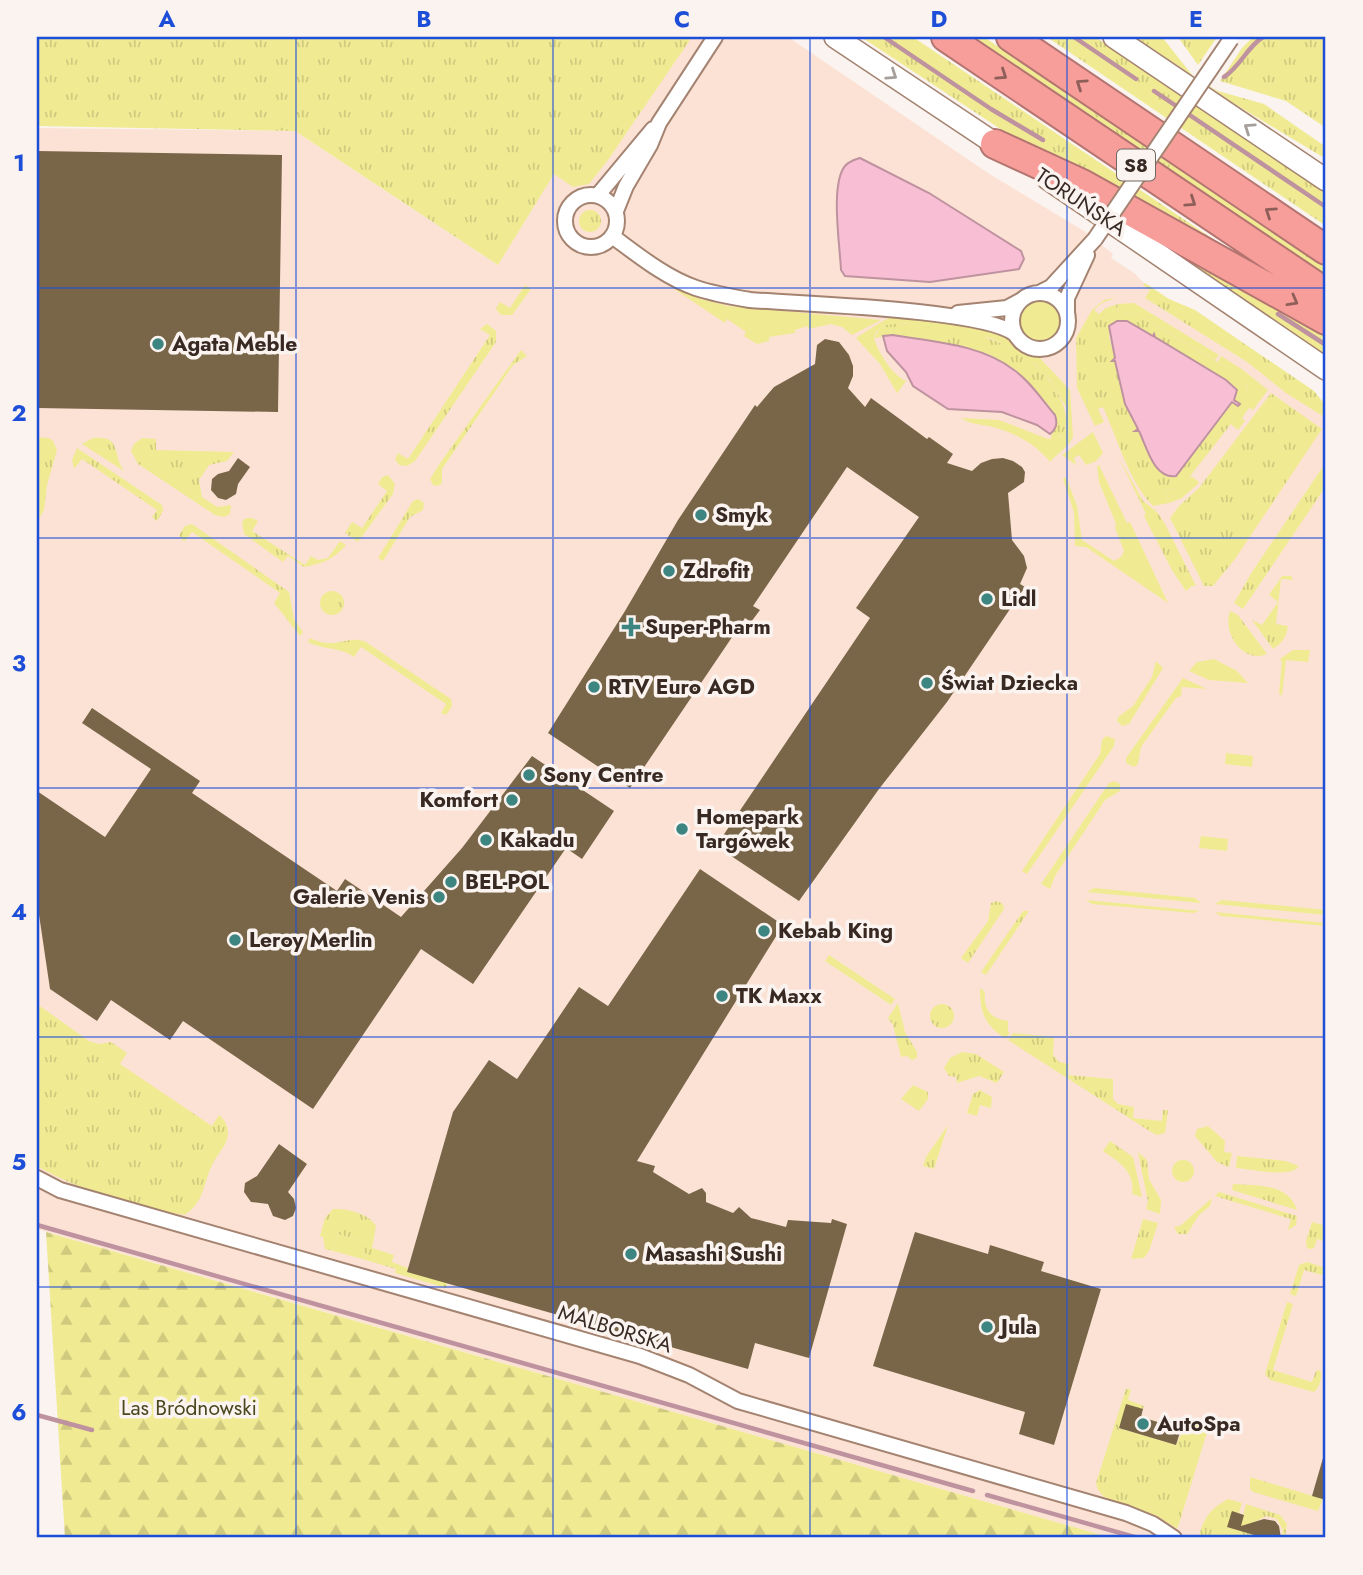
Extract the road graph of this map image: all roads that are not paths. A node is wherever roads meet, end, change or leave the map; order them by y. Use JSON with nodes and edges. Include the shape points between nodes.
{"nodes":[{"id":1,"x":715,"y":37,"type":"edge"},
{"id":2,"x":835,"y":37,"type":"edge"},
{"id":3,"x":946,"y":37,"type":"edge"},
{"id":4,"x":1011,"y":37,"type":"edge"},
{"id":5,"x":1114,"y":37,"type":"edge"},
{"id":6,"x":1233,"y":37,"type":"edge"},
{"id":7,"x":659,"y":123,"type":"junction"},
{"id":8,"x":995,"y":144,"type":"junction"},
{"id":9,"x":1326,"y":180,"type":"edge"},
{"id":10,"x":597,"y":195,"type":"junction"},
{"id":11,"x":616,"y":211,"type":"junction"},
{"id":12,"x":612,"y":236,"type":"junction"},
{"id":13,"x":1095,"y":239,"type":"junction"},
{"id":14,"x":1326,"y":250,"type":"edge"},
{"id":15,"x":1038,"y":293,"type":"junction"},
{"id":16,"x":1326,"y":293,"type":"edge"},
{"id":17,"x":1021,"y":300,"type":"junction"},
{"id":18,"x":1067,"y":312,"type":"junction"},
{"id":19,"x":943,"y":315,"type":"junction"},
{"id":20,"x":1326,"y":320,"type":"edge"},
{"id":21,"x":1015,"y":334,"type":"junction"},
{"id":22,"x":1326,"y":369,"type":"edge"},
{"id":23,"x":37,"y":1178,"type":"edge"},
{"id":24,"x":1174,"y":1538,"type":"edge"}],
"edges":[{"from":1,"to":7,"type":"street"},
{"from":2,"to":8,"type":"main road","name":"TORUŃSKA","one_way":true},
{"from":3,"to":16,"type":"highway","number":"S8","one_way":true},
{"from":14,"to":4,"type":"highway","number":"S8","one_way":true},
{"from":9,"to":5,"type":"main road","one_way":true},
{"from":6,"to":13,"type":"street","bridge":true},
{"from":7,"to":10,"type":"street"},
{"from":7,"to":11,"type":"street"},
{"from":8,"to":20,"type":"highway","one_way":true,"via":[[1082,184]]},
{"from":8,"to":22,"type":"main road","name":"TORUŃSKA"},
{"from":10,"to":11,"type":"street"},
{"from":10,"to":12,"type":"street","via":[[582,196],[572,203],[565,218],[567,230],[577,243],[588,247],[603,244]]},
{"from":11,"to":12,"type":"street"},
{"from":12,"to":19,"type":"street","via":[[665,273],[703,290],[750,300]]},
{"from":13,"to":15,"type":"street","via":[[1051,287]]},
{"from":13,"to":18,"type":"street","via":[[1070,292]]},
{"from":15,"to":17,"type":"street"},
{"from":15,"to":18,"type":"street","via":[[1053,296]]},
{"from":17,"to":19,"type":"street","via":[[1007,308]]},
{"from":17,"to":21,"type":"street","via":[[1013,314]]},
{"from":18,"to":21,"type":"street","via":[[1066,333],[1053,346],[1029,347]]},
{"from":19,"to":21,"type":"street","via":[[1000,326]]},
{"from":23,"to":24,"type":"street","name":"MALBORSKA","via":[[60,1190],[640,1356],[738,1401],[1126,1513]]}]}
